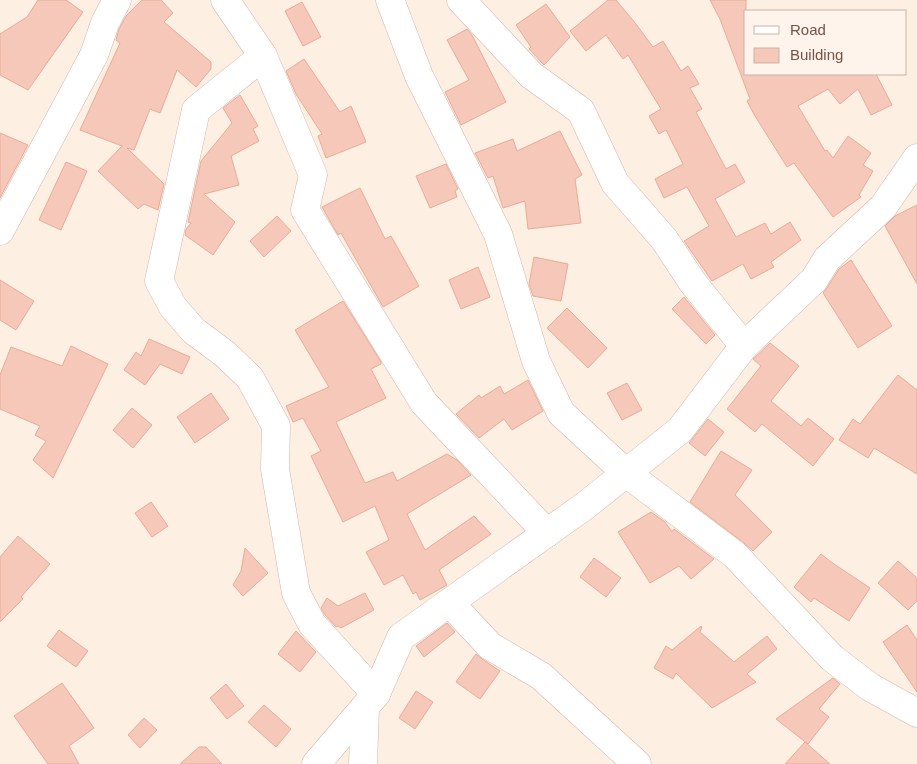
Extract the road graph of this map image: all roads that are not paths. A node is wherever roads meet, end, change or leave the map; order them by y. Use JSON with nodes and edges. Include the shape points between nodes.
{"nodes":[{"id":1,"x":117,"y":0,"type":"edge"},
{"id":2,"x":225,"y":0,"type":"edge"},
{"id":3,"x":390,"y":0,"type":"edge"},
{"id":4,"x":461,"y":0,"type":"edge"},
{"id":5,"x":263,"y":56,"type":"junction"},
{"id":6,"x":917,"y":158,"type":"edge"},
{"id":7,"x":0,"y":231,"type":"edge"},
{"id":8,"x":744,"y":346,"type":"junction"},
{"id":9,"x":626,"y":473,"type":"junction"},
{"id":10,"x":547,"y":533,"type":"junction"},
{"id":11,"x":450,"y":603,"type":"junction"},
{"id":12,"x":371,"y":701,"type":"junction"},
{"id":13,"x":916,"y":713,"type":"edge"},
{"id":14,"x":316,"y":764,"type":"edge"},
{"id":15,"x":363,"y":764,"type":"edge"},
{"id":16,"x":637,"y":764,"type":"edge"}],
"edges":[{"from":1,"to":7,"type":"street","via":[[94,55]]},
{"from":2,"to":5,"type":"street"},
{"from":3,"to":9,"type":"street","via":[[419,76],[498,234],[536,361],[561,413]]},
{"from":4,"to":8,"type":"street","via":[[531,75],[581,111],[616,183],[664,239],[693,283]]},
{"from":5,"to":10,"type":"street","via":[[313,175],[305,210],[424,403]]},
{"from":5,"to":12,"type":"street","via":[[196,110],[159,281],[173,307],[194,331],[250,378],[276,426],[275,470],[296,593],[312,624]]},
{"from":6,"to":8,"type":"street","via":[[883,207],[827,259],[814,280]]},
{"from":8,"to":9,"type":"street","via":[[680,430]]},
{"from":9,"to":10,"type":"street"},
{"from":9,"to":13,"type":"street","via":[[735,555],[832,658],[870,687]]},
{"from":10,"to":11,"type":"street"},
{"from":11,"to":12,"type":"street","via":[[401,637]]},
{"from":11,"to":16,"type":"street","via":[[490,646],[541,676]]},
{"from":12,"to":14,"type":"street"},
{"from":12,"to":15,"type":"street"}]}
